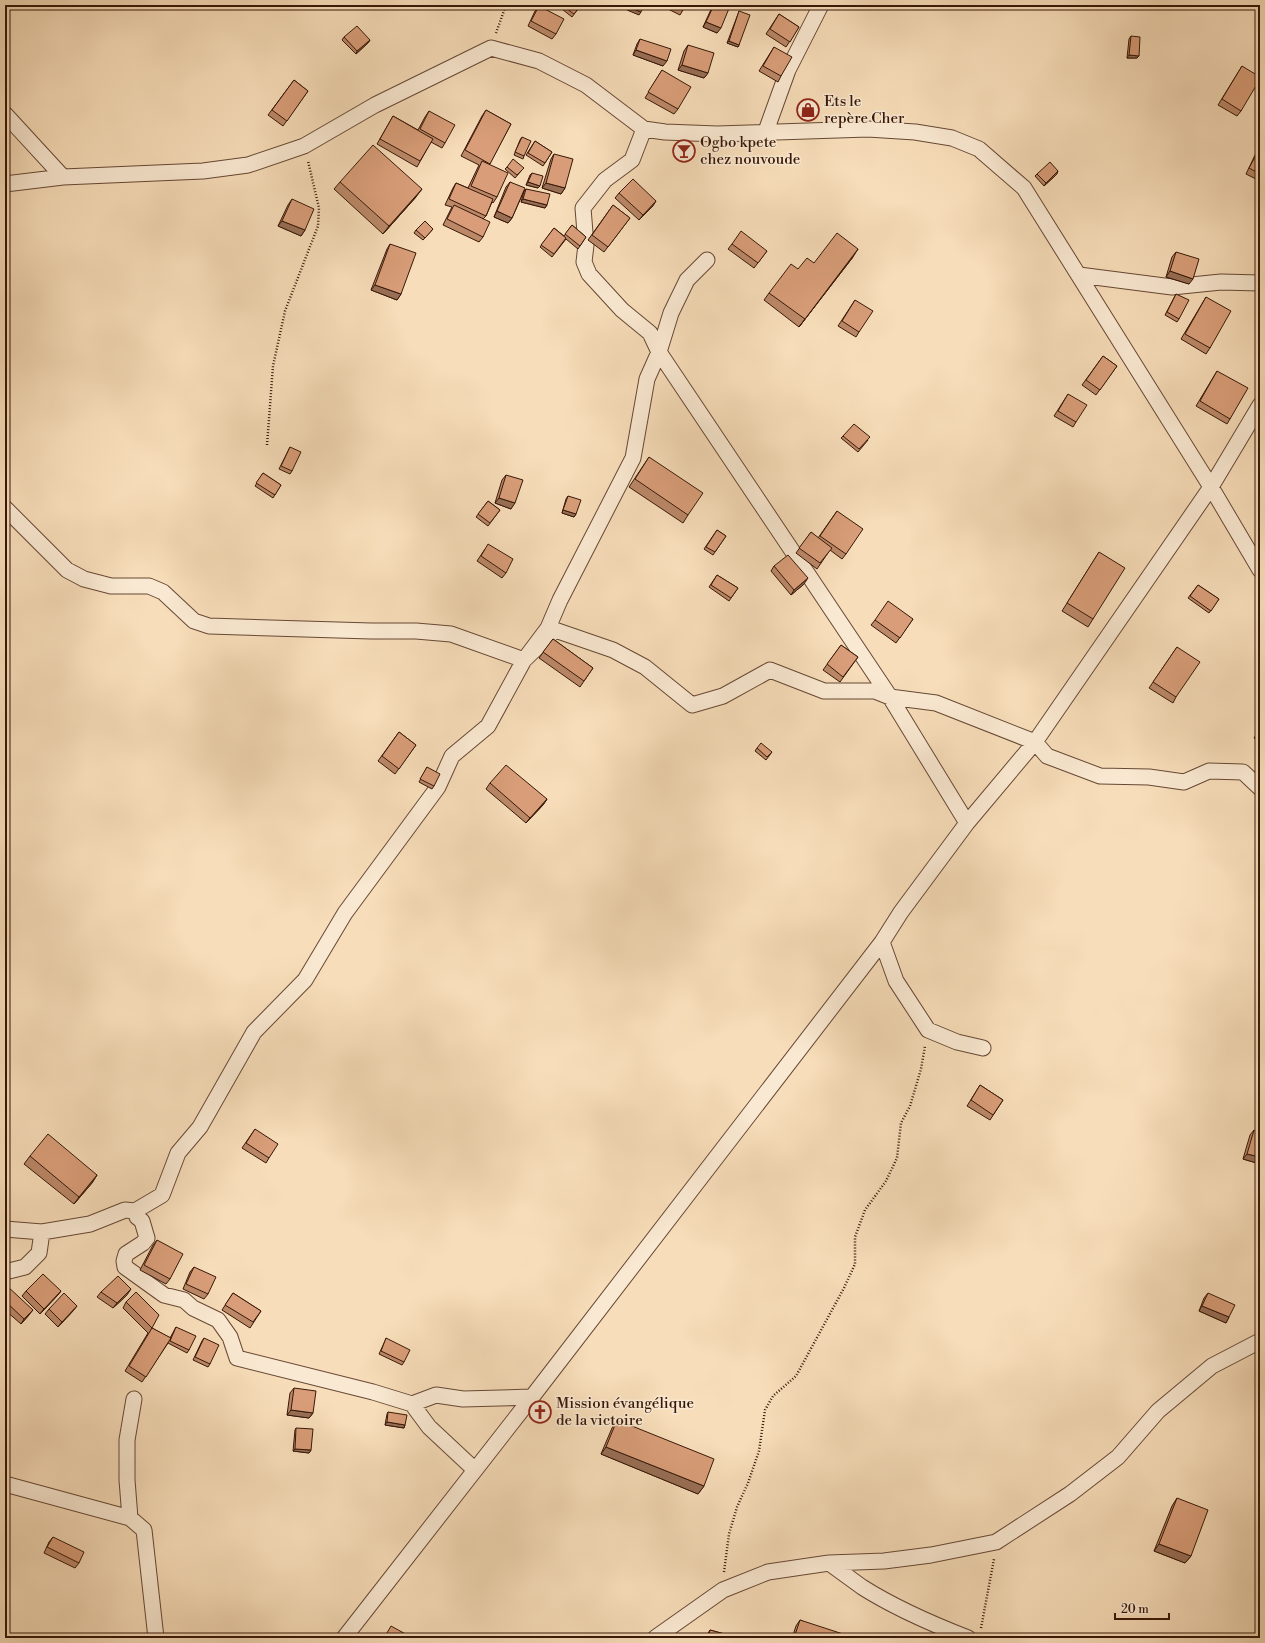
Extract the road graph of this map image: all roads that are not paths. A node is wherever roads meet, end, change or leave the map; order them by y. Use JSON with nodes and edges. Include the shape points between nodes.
{"nodes":[{"id":1,"x":821,"y":5,"type":"edge"},
{"id":2,"x":5,"y":114,"type":"edge"},
{"id":3,"x":644,"y":129,"type":"junction"},
{"id":4,"x":766,"y":131,"type":"junction"},
{"id":5,"x":63,"y":176,"type":"junction"},
{"id":6,"x":5,"y":184,"type":"edge"},
{"id":7,"x":707,"y":260,"type":"dead end"},
{"id":8,"x":1079,"y":275,"type":"junction"},
{"id":9,"x":1260,"y":282,"type":"edge"},
{"id":10,"x":659,"y":352,"type":"junction"},
{"id":11,"x":1260,"y":405,"type":"edge"},
{"id":12,"x":1211,"y":487,"type":"junction"},
{"id":13,"x":5,"y":508,"type":"edge"},
{"id":14,"x":1260,"y":570,"type":"edge"},
{"id":15,"x":524,"y":660,"type":"junction"},
{"id":16,"x":890,"y":697,"type":"junction"},
{"id":17,"x":1031,"y":748,"type":"junction"},
{"id":18,"x":1260,"y":788,"type":"edge"},
{"id":19,"x":967,"y":822,"type":"junction"},
{"id":20,"x":882,"y":942,"type":"junction"},
{"id":21,"x":983,"y":1048,"type":"dead end"},
{"id":22,"x":135,"y":1211,"type":"junction"},
{"id":23,"x":5,"y":1229,"type":"edge"},
{"id":24,"x":42,"y":1232,"type":"junction"},
{"id":25,"x":5,"y":1272,"type":"edge"},
{"id":26,"x":1260,"y":1341,"type":"edge"},
{"id":27,"x":532,"y":1397,"type":"junction"},
{"id":28,"x":134,"y":1399,"type":"dead end"},
{"id":29,"x":412,"y":1404,"type":"junction"},
{"id":30,"x":475,"y":1470,"type":"junction"},
{"id":31,"x":5,"y":1484,"type":"edge"},
{"id":32,"x":130,"y":1518,"type":"junction"},
{"id":33,"x":829,"y":1562,"type":"junction"},
{"id":34,"x":974,"y":1635,"type":"edge"},
{"id":35,"x":156,"y":1638,"type":"edge"},
{"id":36,"x":344,"y":1638,"type":"edge"},
{"id":37,"x":655,"y":1638,"type":"edge"}],
"edges":[{"from":1,"to":4,"type":"street","via":[[788,70]]},
{"from":2,"to":5,"type":"street"},
{"from":3,"to":4,"type":"street","via":[[717,134]]},
{"from":3,"to":5,"type":"street","via":[[579,82],[539,61],[490,48],[375,105],[304,146],[248,166],[203,171]]},
{"from":3,"to":10,"type":"street","via":[[632,160],[605,180],[583,208],[586,245],[584,262],[589,274],[617,305],[650,333]]},
{"from":4,"to":8,"type":"street","via":[[868,129],[915,132],[952,138],[979,149],[1024,188]]},
{"from":5,"to":6,"type":"street"},
{"from":7,"to":10,"type":"street","via":[[687,280],[671,313]]},
{"from":8,"to":9,"type":"street","via":[[1172,287],[1220,282]]},
{"from":8,"to":12,"type":"street"},
{"from":10,"to":15,"type":"street","via":[[647,379],[633,458],[548,628]]},
{"from":10,"to":16,"type":"street"},
{"from":11,"to":12,"type":"street"},
{"from":12,"to":14,"type":"street"},
{"from":12,"to":17,"type":"street"},
{"from":13,"to":15,"type":"street","via":[[67,570],[84,579],[111,586],[149,586],[164,592],[194,621],[209,626],[451,634]]},
{"from":15,"to":16,"type":"street","via":[[555,630],[613,650],[645,667],[692,705],[723,696],[770,670],[824,691],[875,690]]},
{"from":15,"to":22,"type":"street","via":[[488,726],[452,756],[438,787],[345,913],[305,980],[254,1032],[200,1127],[178,1153],[162,1195]]},
{"from":16,"to":17,"type":"street","via":[[936,703]]},
{"from":16,"to":19,"type":"street"},
{"from":17,"to":18,"type":"street","via":[[1100,776],[1149,776],[1184,782],[1209,771],[1243,772]]},
{"from":17,"to":19,"type":"street"},
{"from":19,"to":20,"type":"street"},
{"from":20,"to":21,"type":"street","via":[[896,981],[928,1030],[957,1042]]},
{"from":20,"to":27,"type":"street"},
{"from":22,"to":24,"type":"street","via":[[125,1210],[90,1224]]},
{"from":22,"to":29,"type":"street","via":[[147,1238],[144,1243],[126,1254],[125,1267],[164,1295],[184,1300],[193,1308],[218,1320],[230,1337],[237,1358]]},
{"from":23,"to":24,"type":"street"},
{"from":24,"to":25,"type":"street","via":[[39,1253],[25,1267]]},
{"from":26,"to":33,"type":"street","via":[[1212,1366],[1158,1410],[1118,1457],[1070,1494],[996,1542],[884,1561]]},
{"from":27,"to":29,"type":"street","via":[[463,1399],[436,1395]]},
{"from":27,"to":30,"type":"street"},
{"from":28,"to":32,"type":"street","via":[[127,1440]]},
{"from":29,"to":30,"type":"street","via":[[429,1427]]},
{"from":30,"to":36,"type":"street"},
{"from":31,"to":32,"type":"street"},
{"from":32,"to":35,"type":"street","via":[[144,1530]]},
{"from":33,"to":34,"type":"street","via":[[861,1586],[892,1604],[933,1624]]},
{"from":33,"to":37,"type":"street","via":[[768,1572],[723,1590]]}]}
